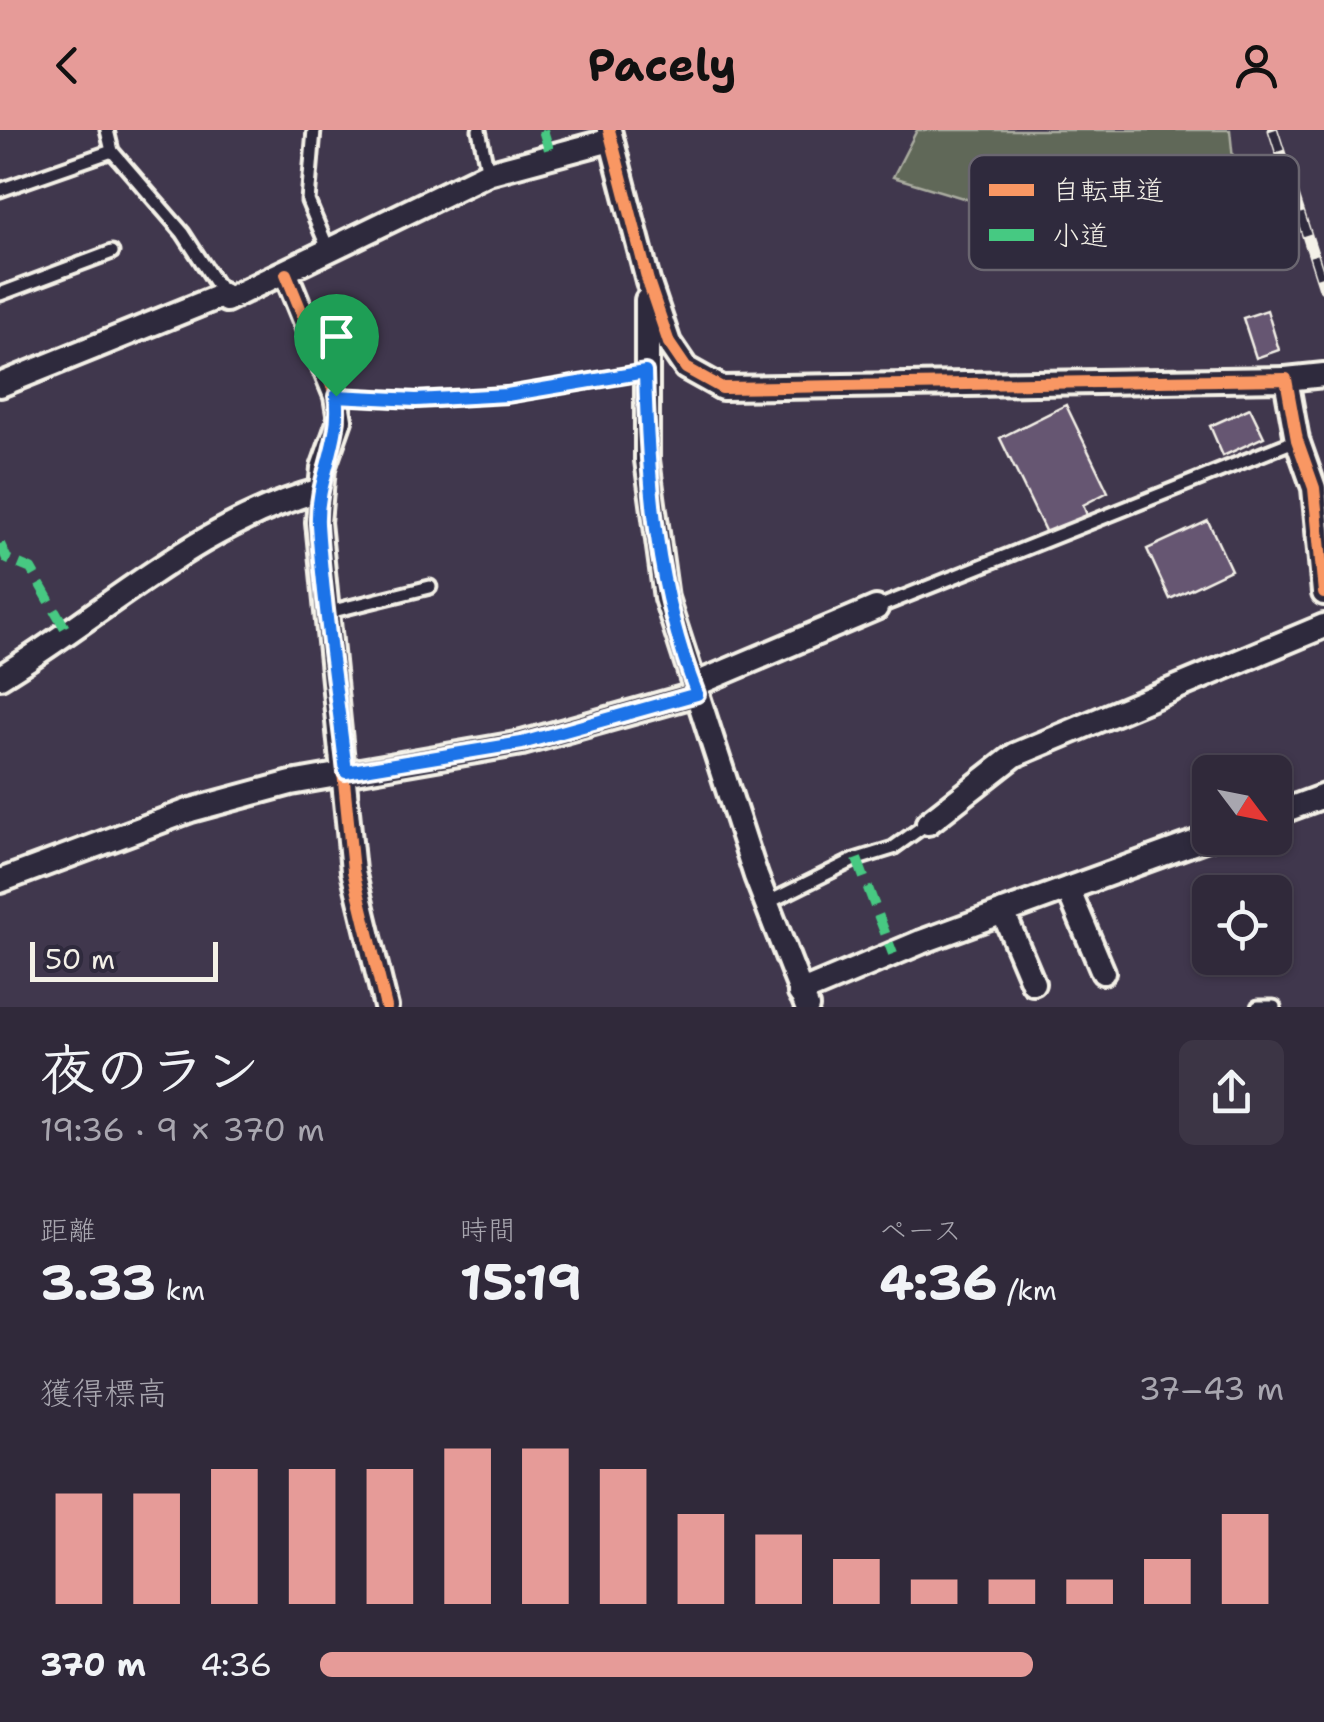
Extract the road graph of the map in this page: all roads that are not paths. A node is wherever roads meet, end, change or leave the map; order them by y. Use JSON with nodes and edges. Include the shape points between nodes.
{"nodes":[{"id":1,"x":108,"y":130,"type":"edge"},
{"id":2,"x":314,"y":130,"type":"edge"},
{"id":3,"x":480,"y":130,"type":"edge"},
{"id":4,"x":610,"y":135,"type":"edge"},
{"id":5,"x":112,"y":151,"type":"junction"},
{"id":6,"x":488,"y":173,"type":"junction"},
{"id":7,"x":0,"y":190,"type":"edge"},
{"id":8,"x":112,"y":252,"type":"dead end"},
{"id":9,"x":330,"y":253,"type":"junction"},
{"id":10,"x":286,"y":274,"type":"junction"},
{"id":11,"x":648,"y":282,"type":"junction"},
{"id":12,"x":0,"y":294,"type":"edge"},
{"id":13,"x":225,"y":298,"type":"junction"},
{"id":14,"x":645,"y":372,"type":"junction"},
{"id":15,"x":1324,"y":376,"type":"edge"},
{"id":16,"x":1286,"y":379,"type":"junction"},
{"id":17,"x":0,"y":385,"type":"edge"},
{"id":18,"x":336,"y":396,"type":"junction"},
{"id":19,"x":1297,"y":440,"type":"junction"},
{"id":20,"x":320,"y":490,"type":"junction"},
{"id":21,"x":430,"y":587,"type":"dead end"},
{"id":22,"x":1324,"y":593,"type":"edge"},
{"id":23,"x":876,"y":608,"type":"joint"},
{"id":24,"x":329,"y":612,"type":"junction"},
{"id":25,"x":1324,"y":626,"type":"edge"},
{"id":26,"x":0,"y":677,"type":"edge"},
{"id":27,"x":695,"y":690,"type":"junction"},
{"id":28,"x":346,"y":772,"type":"junction"},
{"id":29,"x":1324,"y":796,"type":"edge"},
{"id":30,"x":1292,"y":808,"type":"edge"},
{"id":31,"x":928,"y":824,"type":"joint"},
{"id":32,"x":1192,"y":843,"type":"edge"},
{"id":33,"x":0,"y":881,"type":"edge"},
{"id":34,"x":1068,"y":888,"type":"junction"},
{"id":35,"x":766,"y":903,"type":"junction"},
{"id":36,"x":1003,"y":912,"type":"junction"},
{"id":37,"x":1103,"y":972,"type":"dead end"},
{"id":38,"x":1033,"y":984,"type":"dead end"},
{"id":39,"x":803,"y":1000,"type":"edge"},
{"id":40,"x":386,"y":1007,"type":"edge"},
{"id":41,"x":1258,"y":1007,"type":"edge"},
{"id":42,"x":1274,"y":1007,"type":"edge"}],
"edges":[{"from":1,"to":5,"type":"lane"},
{"from":2,"to":9,"type":"lane","via":[[308,201]]},
{"from":3,"to":6,"type":"lane"},
{"from":4,"to":6,"type":"street"},
{"from":4,"to":11,"type":"street"},
{"from":5,"to":7,"type":"lane"},
{"from":5,"to":13,"type":"lane","via":[[183,232]]},
{"from":6,"to":9,"type":"street"},
{"from":8,"to":12,"type":"lane"},
{"from":9,"to":10,"type":"street"},
{"from":10,"to":13,"type":"street"},
{"from":10,"to":18,"type":"street"},
{"from":11,"to":14,"type":"street"},
{"from":11,"to":16,"type":"street","via":[[669,343],[686,368],[722,388]]},
{"from":13,"to":17,"type":"street"},
{"from":14,"to":18,"type":"lane","via":[[507,395]]},
{"from":14,"to":27,"type":"street","via":[[656,549]]},
{"from":15,"to":16,"type":"street"},
{"from":16,"to":19,"type":"street"},
{"from":18,"to":20,"type":"street","via":[[340,420]]},
{"from":19,"to":22,"type":"street","via":[[1314,488]]},
{"from":19,"to":23,"type":"lane"},
{"from":20,"to":24,"type":"street"},
{"from":20,"to":26,"type":"street","via":[[288,499],[159,565],[69,635]]},
{"from":21,"to":24,"type":"lane"},
{"from":23,"to":27,"type":"street"},
{"from":24,"to":28,"type":"street"},
{"from":25,"to":31,"type":"street","via":[[1016,755]]},
{"from":27,"to":28,"type":"street","via":[[522,743]]},
{"from":27,"to":35,"type":"street"},
{"from":28,"to":33,"type":"street","via":[[191,810]]},
{"from":28,"to":40,"type":"street","via":[[353,871]]},
{"from":29,"to":30,"type":"street"},
{"from":31,"to":35,"type":"lane","via":[[893,848]]},
{"from":32,"to":34,"type":"street"},
{"from":34,"to":36,"type":"street"},
{"from":34,"to":37,"type":"street"},
{"from":35,"to":39,"type":"street"},
{"from":36,"to":38,"type":"street"},
{"from":36,"to":39,"type":"street"},
{"from":41,"to":42,"type":"lane"}]}
